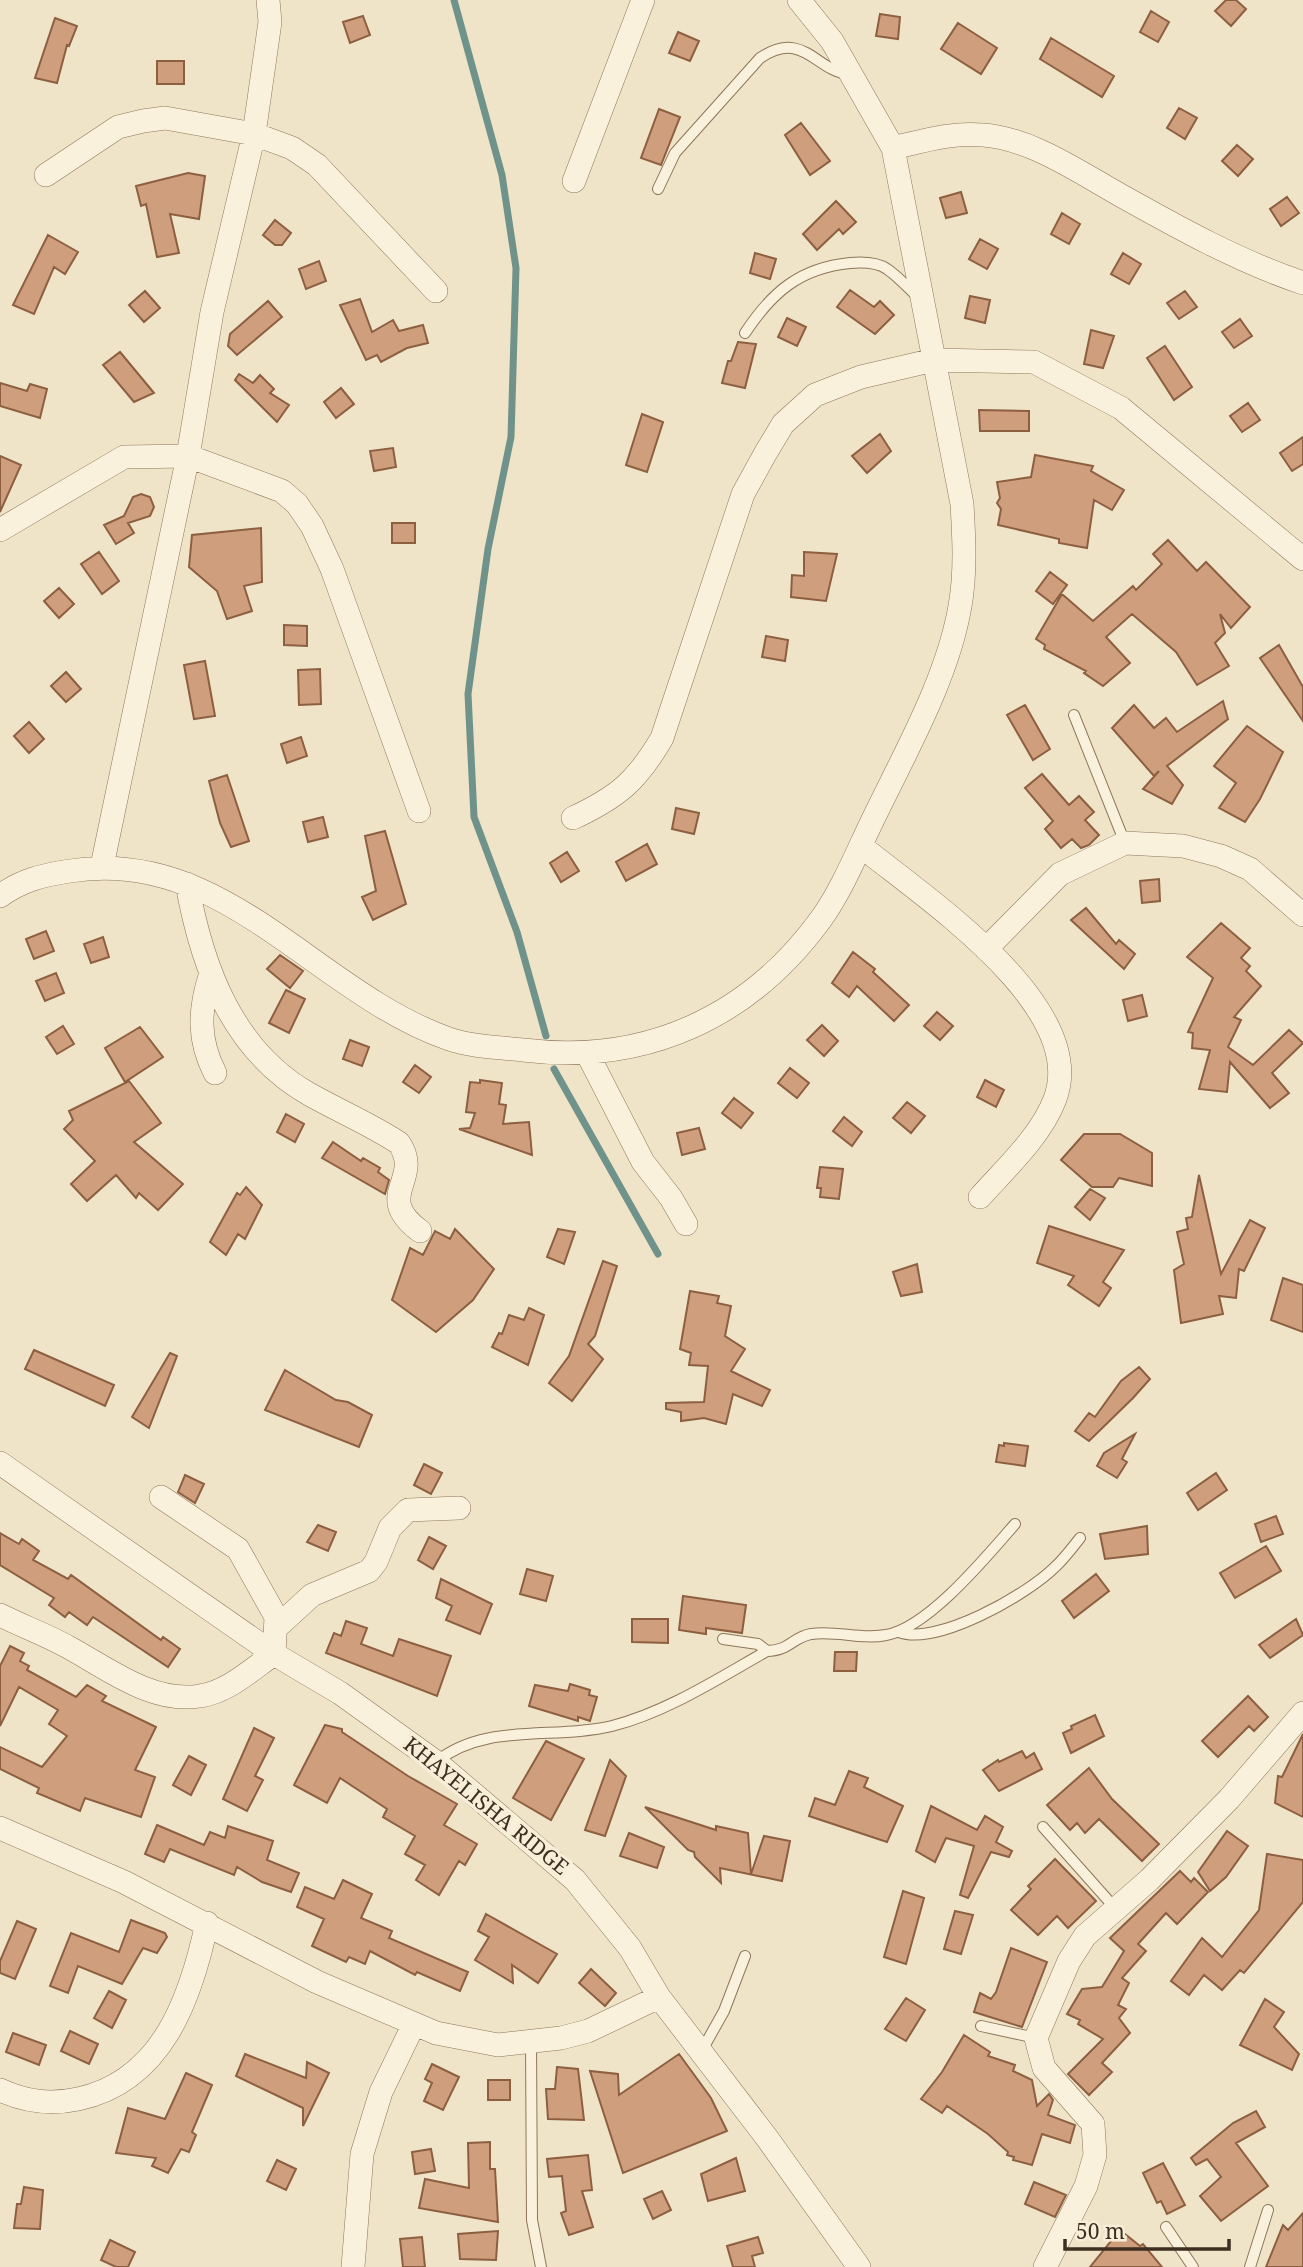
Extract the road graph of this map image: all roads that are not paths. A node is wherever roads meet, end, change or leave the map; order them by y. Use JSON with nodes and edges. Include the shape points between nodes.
{"nodes":[{"id":1,"x":268,"y":0,"type":"edge"},
{"id":2,"x":643,"y":0,"type":"edge"},
{"id":3,"x":799,"y":0,"type":"edge"},
{"id":4,"x":853,"y":75,"type":"junction"},
{"id":5,"x":254,"y":134,"type":"junction"},
{"id":6,"x":893,"y":148,"type":"junction"},
{"id":7,"x":46,"y":175,"type":"dead end"},
{"id":8,"x":574,"y":181,"type":"dead end"},
{"id":9,"x":658,"y":189,"type":"dead end"},
{"id":10,"x":1303,"y":283,"type":"edge"},
{"id":11,"x":436,"y":291,"type":"dead end"},
{"id":12,"x":920,"y":299,"type":"junction"},
{"id":13,"x":745,"y":333,"type":"dead end"},
{"id":14,"x":934,"y":360,"type":"junction"},
{"id":15,"x":188,"y":456,"type":"junction"},
{"id":16,"x":0,"y":530,"type":"edge"},
{"id":17,"x":1303,"y":559,"type":"edge"},
{"id":18,"x":1074,"y":715,"type":"dead end"},
{"id":19,"x":419,"y":811,"type":"dead end"},
{"id":20,"x":573,"y":818,"type":"dead end"},
{"id":21,"x":1125,"y":843,"type":"junction"},
{"id":22,"x":861,"y":846,"type":"junction"},
{"id":23,"x":102,"y":866,"type":"junction"},
{"id":24,"x":187,"y":884,"type":"junction"},
{"id":25,"x":0,"y":896,"type":"edge"},
{"id":26,"x":1303,"y":915,"type":"edge"},
{"id":27,"x":986,"y":949,"type":"junction"},
{"id":28,"x":210,"y":976,"type":"junction"},
{"id":29,"x":587,"y":1053,"type":"junction"},
{"id":30,"x":215,"y":1073,"type":"dead end"},
{"id":31,"x":980,"y":1197,"type":"dead end"},
{"id":32,"x":686,"y":1224,"type":"dead end"},
{"id":33,"x":420,"y":1231,"type":"dead end"},
{"id":34,"x":0,"y":1463,"type":"edge"},
{"id":35,"x":161,"y":1497,"type":"dead end"},
{"id":36,"x":459,"y":1508,"type":"dead end"},
{"id":37,"x":1015,"y":1524,"type":"dead end"},
{"id":38,"x":1080,"y":1538,"type":"dead end"},
{"id":39,"x":0,"y":1615,"type":"edge"},
{"id":40,"x":277,"y":1627,"type":"junction"},
{"id":41,"x":899,"y":1632,"type":"junction"},
{"id":42,"x":723,"y":1639,"type":"dead end"},
{"id":43,"x":768,"y":1651,"type":"junction"},
{"id":44,"x":274,"y":1654,"type":"junction"},
{"id":45,"x":1303,"y":1713,"type":"edge"},
{"id":46,"x":436,"y":1762,"type":"junction"},
{"id":47,"x":1043,"y":1827,"type":"dead end"},
{"id":48,"x":0,"y":1828,"type":"edge"},
{"id":49,"x":1115,"y":1908,"type":"junction"},
{"id":50,"x":207,"y":1923,"type":"junction"},
{"id":51,"x":745,"y":1956,"type":"dead end"},
{"id":52,"x":659,"y":1997,"type":"junction"},
{"id":53,"x":414,"y":2024,"type":"junction"},
{"id":54,"x":981,"y":2026,"type":"dead end"},
{"id":55,"x":1036,"y":2038,"type":"junction"},
{"id":56,"x":531,"y":2039,"type":"junction"},
{"id":57,"x":701,"y":2052,"type":"junction"},
{"id":58,"x":2,"y":2093,"type":"edge"},
{"id":59,"x":1268,"y":2210,"type":"dead end"},
{"id":60,"x":1166,"y":2227,"type":"dead end"},
{"id":61,"x":353,"y":2267,"type":"edge"},
{"id":62,"x":541,"y":2267,"type":"edge"},
{"id":63,"x":859,"y":2267,"type":"edge"},
{"id":64,"x":1045,"y":2267,"type":"edge"},
{"id":65,"x":1193,"y":2267,"type":"edge"},
{"id":66,"x":1250,"y":2267,"type":"edge"}],
"edges":[{"from":1,"to":5,"type":"street","via":[[270,22]]},
{"from":2,"to":8,"type":"street"},
{"from":3,"to":4,"type":"street"},
{"from":4,"to":6,"type":"street"},
{"from":4,"to":9,"type":"lane","via":[[839,73],[812,54],[788,48],[771,50],[687,138]]},
{"from":5,"to":7,"type":"street","via":[[165,118],[143,121],[118,127]]},
{"from":5,"to":11,"type":"street","via":[[292,148],[317,165]]},
{"from":5,"to":15,"type":"street","via":[[212,312]]},
{"from":6,"to":10,"type":"street","via":[[943,135],[1002,139],[1076,171],[1220,251]]},
{"from":6,"to":12,"type":"street"},
{"from":12,"to":13,"type":"lane","via":[[875,264],[835,265],[813,270],[774,296]]},
{"from":12,"to":14,"type":"street"},
{"from":14,"to":17,"type":"street","via":[[1034,362],[1080,384],[1121,408]]},
{"from":14,"to":20,"type":"street","via":[[861,377],[815,395],[783,424],[743,494],[662,738],[643,770],[624,790]]},
{"from":14,"to":22,"type":"street","via":[[962,504],[965,559],[960,608],[941,673]]},
{"from":15,"to":16,"type":"street","via":[[124,457]]},
{"from":15,"to":19,"type":"street","via":[[282,491],[312,526],[332,569]]},
{"from":15,"to":23,"type":"street"},
{"from":18,"to":21,"type":"lane"},
{"from":21,"to":26,"type":"street","via":[[1183,846],[1221,856],[1250,869]]},
{"from":21,"to":27,"type":"street","via":[[1060,874]]},
{"from":22,"to":27,"type":"street"},
{"from":22,"to":29,"type":"street","via":[[822,918],[784,962],[745,993],[712,1017],[672,1037]]},
{"from":23,"to":24,"type":"street"},
{"from":23,"to":25,"type":"street","via":[[27,880]]},
{"from":24,"to":28,"type":"street"},
{"from":24,"to":29,"type":"street","via":[[254,918],[352,990],[450,1040],[560,1055]]},
{"from":27,"to":31,"type":"street","via":[[1041,1011],[1051,1032],[1059,1076],[1055,1099],[1038,1129]]},
{"from":28,"to":30,"type":"street","via":[[201,1024]]},
{"from":28,"to":33,"type":"street","via":[[240,1029],[286,1078],[398,1143],[408,1167],[397,1191],[399,1206]]},
{"from":29,"to":32,"type":"street","via":[[643,1162]]},
{"from":34,"to":44,"type":"street","name":"KHAYELISHA RIDGE"},
{"from":35,"to":40,"type":"street","via":[[238,1549],[276,1617]]},
{"from":36,"to":40,"type":"street","via":[[408,1510],[390,1528],[369,1571],[312,1595]]},
{"from":37,"to":41,"type":"lane","via":[[929,1612]]},
{"from":38,"to":41,"type":"lane","via":[[1055,1568],[989,1611],[940,1630],[911,1636]]},
{"from":39,"to":44,"type":"street","via":[[118,1677],[177,1697],[201,1696],[224,1688]]},
{"from":40,"to":44,"type":"street"},
{"from":41,"to":43,"type":"lane","via":[[877,1636],[807,1634],[781,1651]]},
{"from":42,"to":43,"type":"lane","via":[[758,1644]]},
{"from":43,"to":46,"type":"lane","via":[[685,1696],[616,1725],[472,1741]]},
{"from":44,"to":46,"type":"street","name":"KHAYELISHA RIDGE","via":[[340,1693]]},
{"from":45,"to":49,"type":"street","via":[[1228,1799]]},
{"from":46,"to":52,"type":"street","name":"KHAYELISHA RIDGE","via":[[575,1880],[630,1948]]},
{"from":47,"to":49,"type":"lane"},
{"from":48,"to":50,"type":"street"},
{"from":49,"to":55,"type":"street","via":[[1086,1936],[1069,1961]]},
{"from":50,"to":53,"type":"street","via":[[317,1982]]},
{"from":50,"to":58,"type":"street","via":[[195,1979],[169,2034],[129,2078],[88,2097],[61,2103],[34,2103]]},
{"from":51,"to":57,"type":"lane","via":[[724,2011]]},
{"from":52,"to":56,"type":"street","via":[[588,2031]]},
{"from":52,"to":57,"type":"street","name":"KHAYELISHA RIDGE"},
{"from":53,"to":56,"type":"street","via":[[436,2034],[498,2045]]},
{"from":53,"to":61,"type":"street","via":[[381,2092],[362,2154]]},
{"from":54,"to":55,"type":"lane"},
{"from":55,"to":64,"type":"street","via":[[1044,2068],[1093,2124],[1095,2139],[1086,2186]]},
{"from":56,"to":62,"type":"lane","via":[[532,2220]]},
{"from":57,"to":63,"type":"street","name":"KHAYELISHA RIDGE"},
{"from":59,"to":66,"type":"lane"},
{"from":60,"to":65,"type":"lane"}]}
